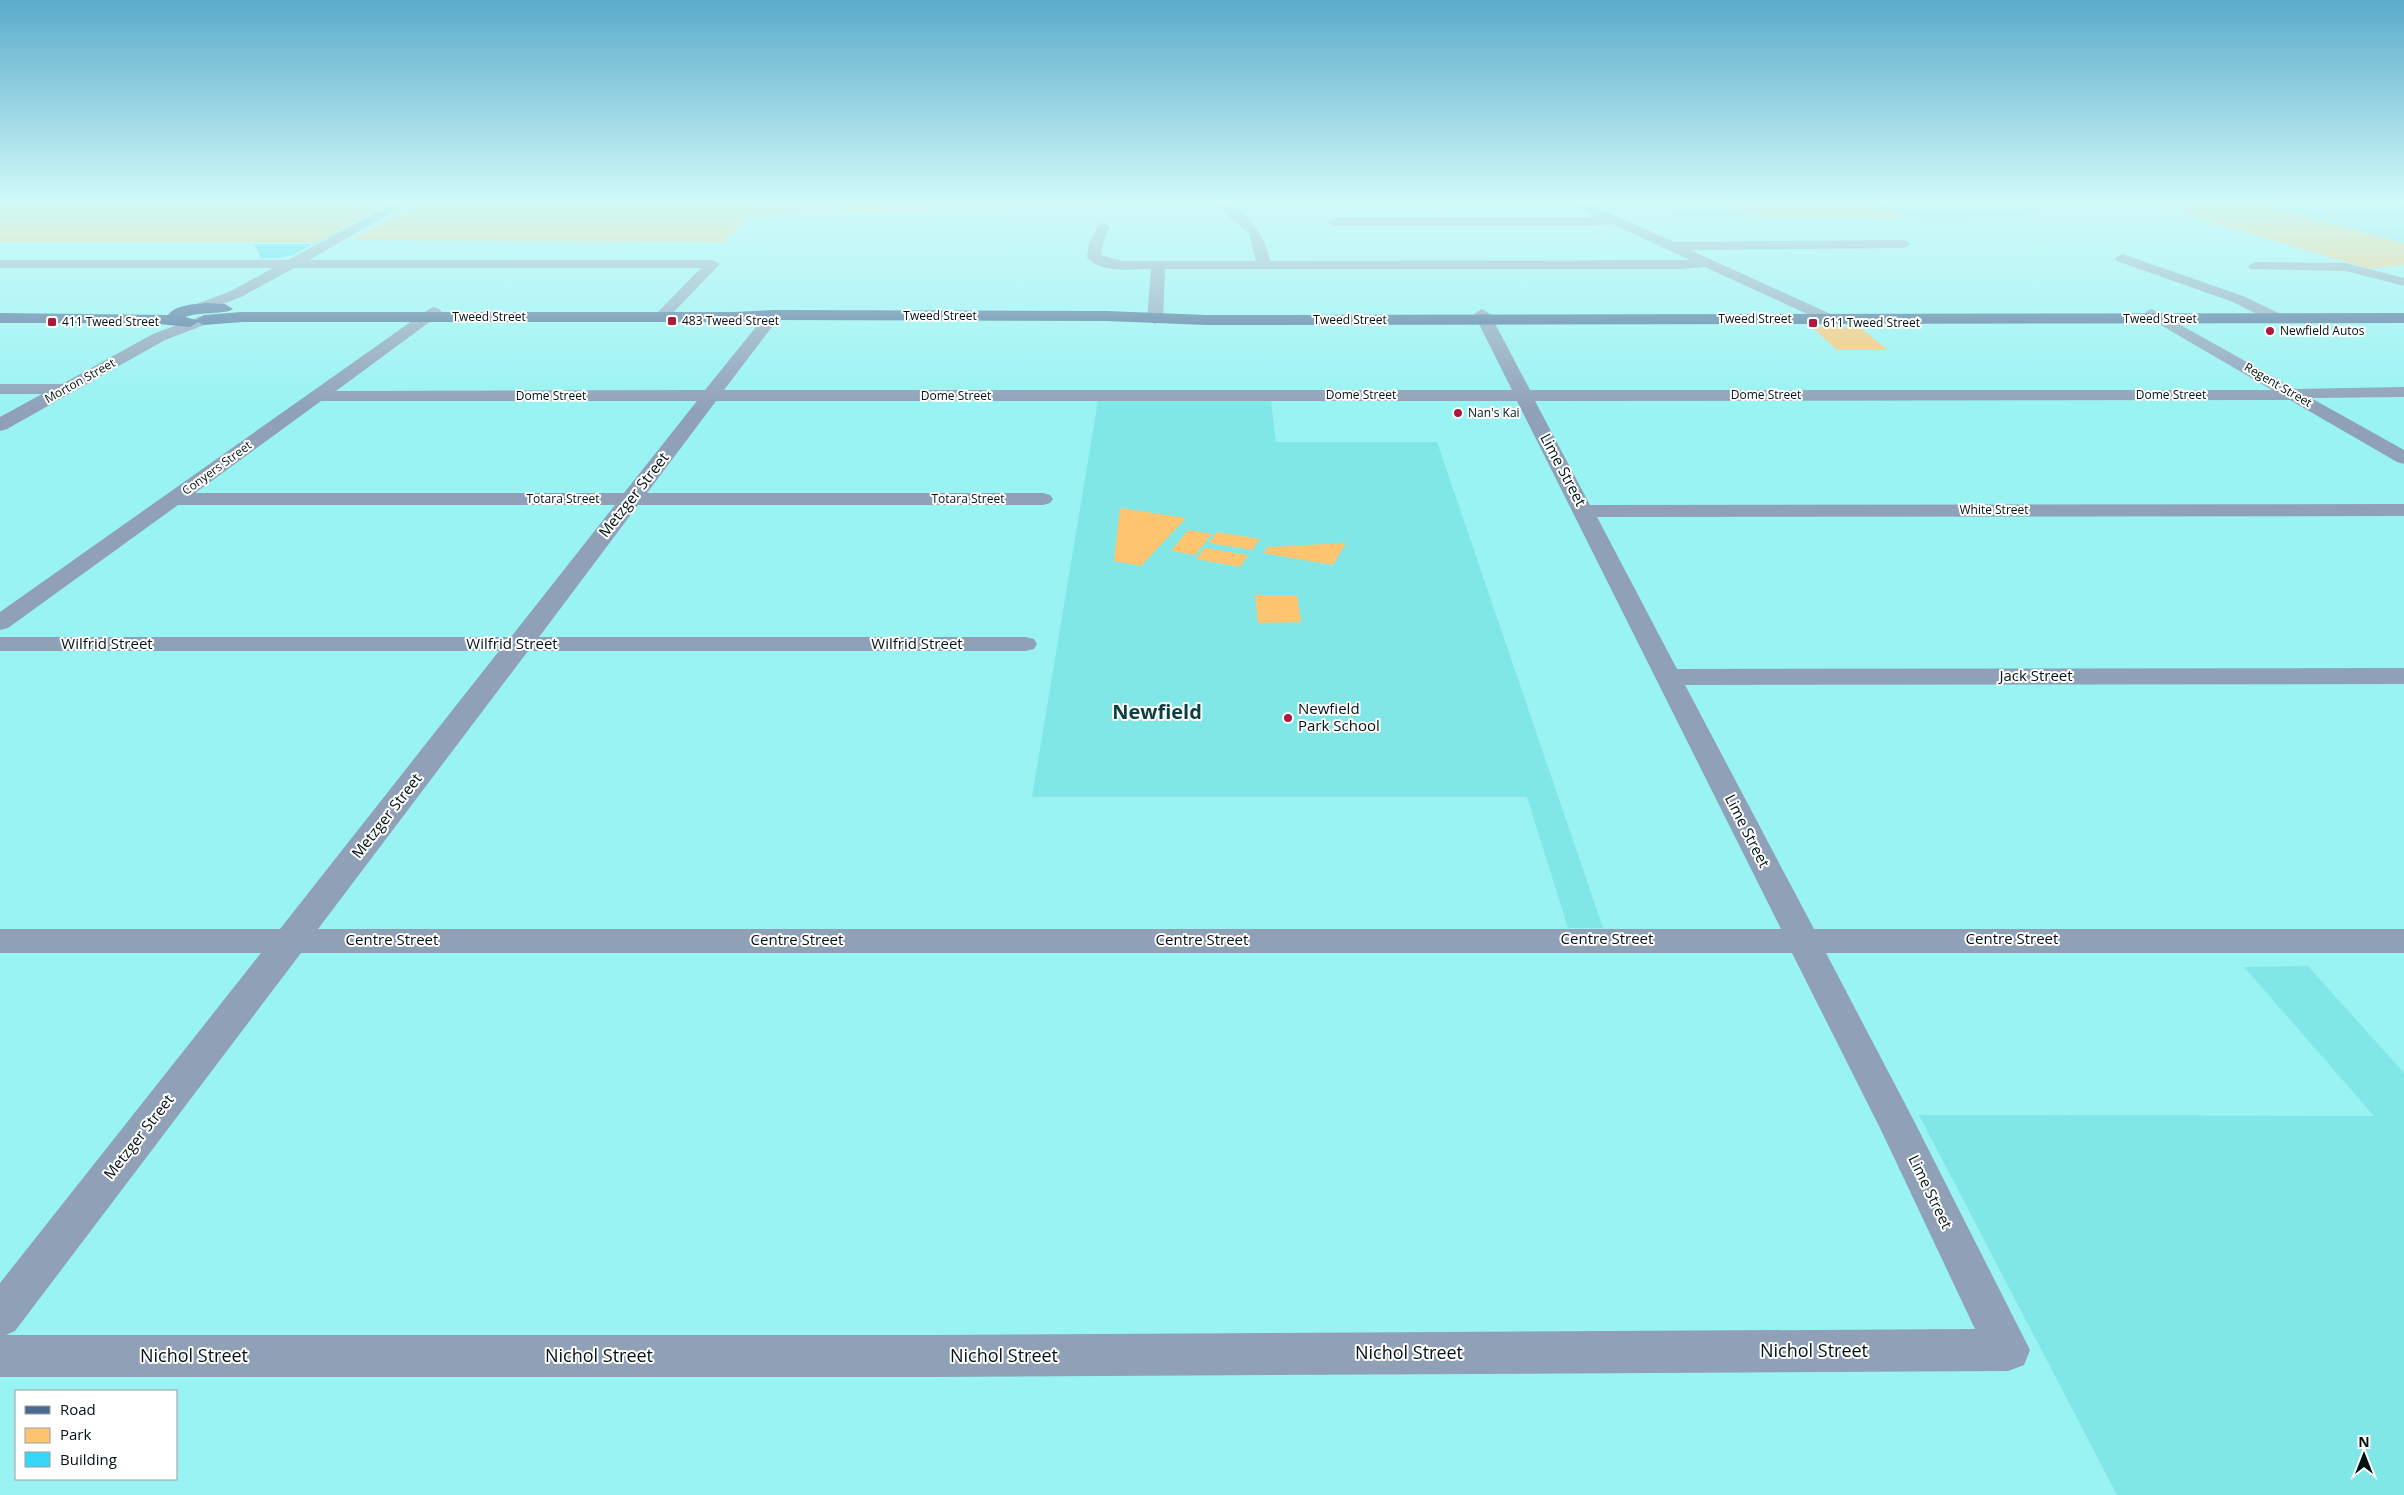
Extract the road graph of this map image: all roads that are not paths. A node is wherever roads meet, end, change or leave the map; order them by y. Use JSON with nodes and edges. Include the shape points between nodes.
{"nodes":[{"id":1,"x":278,"y":272,"type":"edge"},
{"id":2,"x":706,"y":272,"type":"edge"},
{"id":3,"x":1158,"y":272,"type":"edge"},
{"id":4,"x":1728,"y":272,"type":"edge"},
{"id":5,"x":2161,"y":272,"type":"edge"},
{"id":6,"x":2364,"y":272,"type":"edge"},
{"id":7,"x":2404,"y":282,"type":"edge"},
{"id":8,"x":236,"y":294,"type":"junction"},
{"id":9,"x":223,"y":309,"type":"junction"},
{"id":10,"x":0,"y":312,"type":"edge"},
{"id":11,"x":2404,"y":313,"type":"edge"},
{"id":12,"x":200,"y":315,"type":"junction"},
{"id":13,"x":430,"y":315,"type":"junction"},
{"id":14,"x":664,"y":315,"type":"junction"},
{"id":15,"x":773,"y":315,"type":"junction"},
{"id":16,"x":1155,"y":316,"type":"junction"},
{"id":17,"x":2165,"y":316,"type":"junction"},
{"id":18,"x":2273,"y":316,"type":"junction"},
{"id":19,"x":1484,"y":317,"type":"junction"},
{"id":20,"x":1824,"y":317,"type":"junction"},
{"id":21,"x":0,"y":318,"type":"edge"},
{"id":22,"x":2404,"y":318,"type":"edge"},
{"id":23,"x":174,"y":320,"type":"junction"},
{"id":24,"x":155,"y":339,"type":"junction"},
{"id":25,"x":0,"y":389,"type":"edge"},
{"id":26,"x":66,"y":389,"type":"junction"},
{"id":27,"x":2404,"y":392,"type":"edge"},
{"id":28,"x":2300,"y":394,"type":"junction"},
{"id":29,"x":1524,"y":395,"type":"junction"},
{"id":30,"x":318,"y":396,"type":"junction"},
{"id":31,"x":711,"y":396,"type":"junction"},
{"id":32,"x":0,"y":425,"type":"edge"},
{"id":33,"x":2404,"y":449,"type":"edge"},
{"id":34,"x":2404,"y":458,"type":"edge"},
{"id":35,"x":173,"y":499,"type":"junction"},
{"id":36,"x":631,"y":499,"type":"junction"},
{"id":37,"x":1044,"y":499,"type":"dead end"},
{"id":38,"x":2404,"y":510,"type":"edge"},
{"id":39,"x":1584,"y":511,"type":"junction"},
{"id":40,"x":0,"y":623,"type":"edge"},
{"id":41,"x":0,"y":644,"type":"edge"},
{"id":42,"x":520,"y":644,"type":"junction"},
{"id":43,"x":1025,"y":644,"type":"dead end"},
{"id":44,"x":2404,"y":676,"type":"edge"},
{"id":45,"x":1669,"y":678,"type":"junction"},
{"id":46,"x":1802,"y":939,"type":"junction"},
{"id":47,"x":0,"y":940,"type":"edge"},
{"id":48,"x":291,"y":940,"type":"junction"},
{"id":49,"x":2404,"y":941,"type":"edge"},
{"id":50,"x":0,"y":1317,"type":"edge"},
{"id":51,"x":2008,"y":1350,"type":"joint"},
{"id":52,"x":0,"y":1356,"type":"edge"}],
"edges":[{"from":1,"to":8,"type":"street"},
{"from":2,"to":14,"type":"street"},
{"from":3,"to":16,"type":"street"},
{"from":4,"to":20,"type":"street"},
{"from":5,"to":18,"type":"street","via":[[2230,296]]},
{"from":6,"to":7,"type":"street"},
{"from":8,"to":9,"type":"street"},
{"from":8,"to":12,"type":"street","name":"Morton Street"},
{"from":9,"to":12,"type":"main road","via":[[226,311],[222,315]]},
{"from":9,"to":13,"type":"main road","name":"Tweed Street"},
{"from":10,"to":12,"type":"main road","name":"Tweed Street"},
{"from":11,"to":18,"type":"main road","name":"Tweed Street"},
{"from":12,"to":13,"type":"main road","name":"Tweed Street","via":[[242,318]]},
{"from":12,"to":23,"type":"main road"},
{"from":12,"to":24,"type":"street","name":"Morton Street"},
{"from":13,"to":14,"type":"main road","name":"Tweed Street"},
{"from":13,"to":30,"type":"street","name":"Conyers Street"},
{"from":14,"to":15,"type":"main road","name":"Tweed Street"},
{"from":15,"to":16,"type":"main road","name":"Tweed Street"},
{"from":15,"to":31,"type":"street","name":"Metzger Street"},
{"from":16,"to":19,"type":"main road","name":"Tweed Street"},
{"from":17,"to":18,"type":"main road","name":"Tweed Street"},
{"from":17,"to":20,"type":"main road","name":"Tweed Street"},
{"from":17,"to":28,"type":"street","name":"Regent Street"},
{"from":18,"to":22,"type":"main road","name":"Tweed Street"},
{"from":19,"to":20,"type":"main road","name":"Tweed Street"},
{"from":19,"to":29,"type":"street","name":"Lime Street"},
{"from":21,"to":23,"type":"main road"},
{"from":23,"to":24,"type":"street","name":"Morton Street"},
{"from":24,"to":26,"type":"street","name":"Morton Street"},
{"from":25,"to":26,"type":"street"},
{"from":26,"to":32,"type":"street","name":"Morton Street"},
{"from":27,"to":28,"type":"street","name":"Dome Street"},
{"from":28,"to":29,"type":"street","name":"Dome Street"},
{"from":28,"to":33,"type":"street","name":"Regent Street"},
{"from":28,"to":34,"type":"street","name":"Regent Street"},
{"from":29,"to":31,"type":"street","name":"Dome Street"},
{"from":29,"to":39,"type":"street","name":"Lime Street"},
{"from":30,"to":31,"type":"street","name":"Dome Street"},
{"from":30,"to":35,"type":"street","name":"Conyers Street"},
{"from":31,"to":36,"type":"street","name":"Metzger Street"},
{"from":35,"to":36,"type":"street","name":"Totara Street"},
{"from":35,"to":40,"type":"street","name":"Conyers Street"},
{"from":36,"to":37,"type":"street","name":"Totara Street"},
{"from":36,"to":42,"type":"street","name":"Metzger Street"},
{"from":38,"to":39,"type":"street","name":"White Street"},
{"from":39,"to":45,"type":"street","name":"Lime Street"},
{"from":41,"to":42,"type":"street","name":"Wilfrid Street"},
{"from":42,"to":43,"type":"street","name":"Wilfrid Street"},
{"from":42,"to":48,"type":"street","name":"Metzger Street"},
{"from":44,"to":45,"type":"street","name":"Jack Street"},
{"from":45,"to":46,"type":"street","name":"Lime Street"},
{"from":46,"to":48,"type":"street","name":"Centre Street"},
{"from":46,"to":49,"type":"street","name":"Centre Street"},
{"from":46,"to":51,"type":"street","name":"Lime Street"},
{"from":47,"to":48,"type":"street","name":"Centre Street"},
{"from":48,"to":50,"type":"street","name":"Metzger Street"},
{"from":51,"to":52,"type":"street","name":"Nichol Street","via":[[932,1356]]}]}
